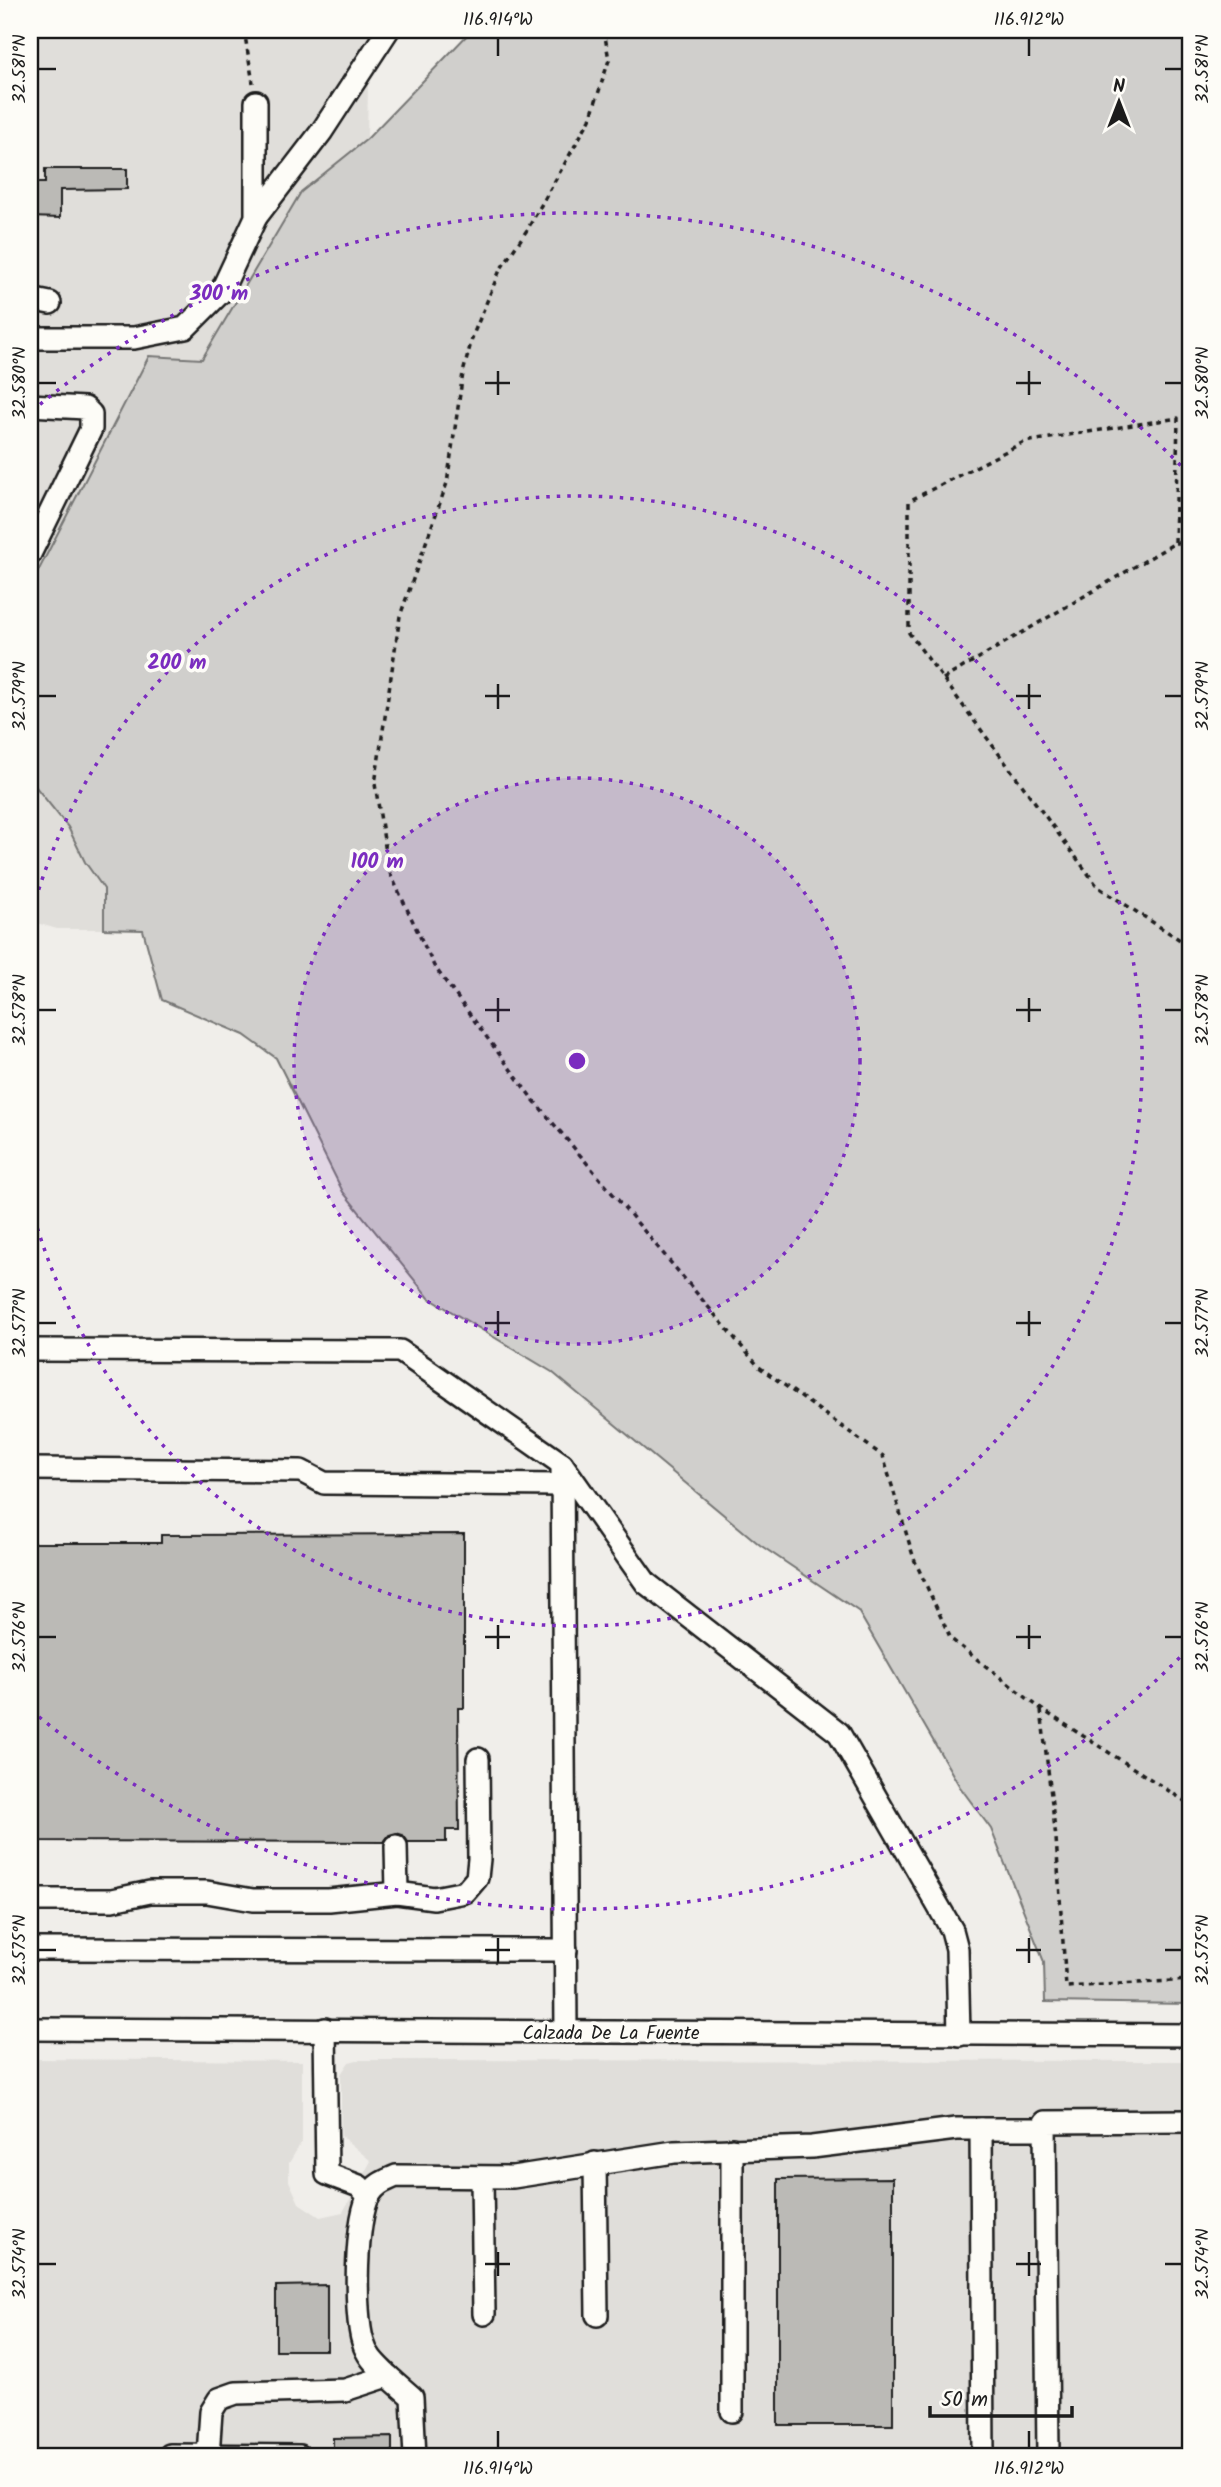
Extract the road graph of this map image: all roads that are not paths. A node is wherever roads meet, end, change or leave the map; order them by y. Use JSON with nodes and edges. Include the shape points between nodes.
{"nodes":[{"id":1,"x":388,"y":30,"type":"edge"},
{"id":2,"x":256,"y":102,"type":"road end"},
{"id":3,"x":256,"y":217,"type":"junction"},
{"id":4,"x":30,"y":338,"type":"edge"},
{"id":5,"x":30,"y":405,"type":"edge"},
{"id":6,"x":30,"y":554,"type":"edge"},
{"id":7,"x":30,"y":1350,"type":"edge"},
{"id":8,"x":30,"y":1469,"type":"edge"},
{"id":9,"x":563,"y":1475,"type":"junction"},
{"id":10,"x":478,"y":1759,"type":"dead end"},
{"id":11,"x":396,"y":1846,"type":"dead end"},
{"id":12,"x":397,"y":1893,"type":"junction"},
{"id":13,"x":30,"y":1900,"type":"edge"},
{"id":14,"x":30,"y":1949,"type":"edge"},
{"id":15,"x":566,"y":1950,"type":"junction"},
{"id":16,"x":30,"y":2029,"type":"edge"},
{"id":17,"x":325,"y":2029,"type":"junction"},
{"id":18,"x":566,"y":2032,"type":"junction"},
{"id":19,"x":959,"y":2035,"type":"junction"},
{"id":20,"x":1191,"y":2035,"type":"edge"},
{"id":21,"x":1191,"y":2121,"type":"edge"},
{"id":22,"x":981,"y":2129,"type":"junction"},
{"id":23,"x":1034,"y":2129,"type":"dead end"},
{"id":24,"x":732,"y":2149,"type":"junction"},
{"id":25,"x":594,"y":2163,"type":"junction"},
{"id":26,"x":482,"y":2179,"type":"junction"},
{"id":27,"x":369,"y":2196,"type":"junction"},
{"id":28,"x":484,"y":2314,"type":"dead end"},
{"id":29,"x":597,"y":2315,"type":"dead end"},
{"id":30,"x":388,"y":2375,"type":"junction"},
{"id":31,"x":732,"y":2411,"type":"dead end"},
{"id":32,"x":170,"y":2455,"type":"dead end"},
{"id":33,"x":208,"y":2455,"type":"junction"},
{"id":34,"x":300,"y":2456,"type":"edge"},
{"id":35,"x":415,"y":2457,"type":"edge"},
{"id":36,"x":983,"y":2457,"type":"edge"},
{"id":37,"x":1048,"y":2457,"type":"edge"}],
"edges":[{"from":1,"to":3,"type":"street","via":[[322,131]]},
{"from":2,"to":3,"type":"street"},
{"from":3,"to":4,"type":"street","via":[[221,292],[185,328],[135,338]]},
{"from":5,"to":6,"type":"street","via":[[85,408],[92,414],[91,429]]},
{"from":7,"to":9,"type":"street","via":[[400,1351]]},
{"from":8,"to":9,"type":"street","via":[[301,1471],[324,1483]]},
{"from":9,"to":15,"type":"street"},
{"from":9,"to":19,"type":"street","via":[[646,1583],[839,1733],[951,1930],[957,1950]]},
{"from":10,"to":12,"type":"street","via":[[477,1878],[465,1892],[434,1898]]},
{"from":11,"to":12,"type":"street"},
{"from":12,"to":13,"type":"street","via":[[329,1900],[253,1900],[207,1892],[150,1892],[112,1900]]},
{"from":14,"to":15,"type":"street"},
{"from":15,"to":18,"type":"street"},
{"from":16,"to":17,"type":"street","name":"Calzada De La Fuente"},
{"from":17,"to":18,"type":"street","name":"Calzada De La Fuente"},
{"from":17,"to":27,"type":"street","via":[[327,2174],[359,2186]]},
{"from":18,"to":19,"type":"street","name":"Calzada De La Fuente"},
{"from":19,"to":20,"type":"street","name":"Calzada De La Fuente"},
{"from":21,"to":37,"type":"street","via":[[1045,2122]]},
{"from":22,"to":23,"type":"street"},
{"from":22,"to":24,"type":"street","via":[[914,2132],[812,2147]]},
{"from":22,"to":36,"type":"street"},
{"from":24,"to":25,"type":"street"},
{"from":24,"to":31,"type":"street"},
{"from":25,"to":26,"type":"street"},
{"from":25,"to":29,"type":"street"},
{"from":26,"to":27,"type":"street","via":[[396,2176],[379,2183]]},
{"from":26,"to":28,"type":"street"},
{"from":27,"to":30,"type":"street","via":[[359,2223],[362,2340],[370,2358]]},
{"from":30,"to":33,"type":"street","via":[[345,2390],[236,2393],[219,2399],[211,2412]]},
{"from":30,"to":35,"type":"street","via":[[412,2397]]},
{"from":32,"to":33,"type":"street"},
{"from":33,"to":34,"type":"street"}]}
